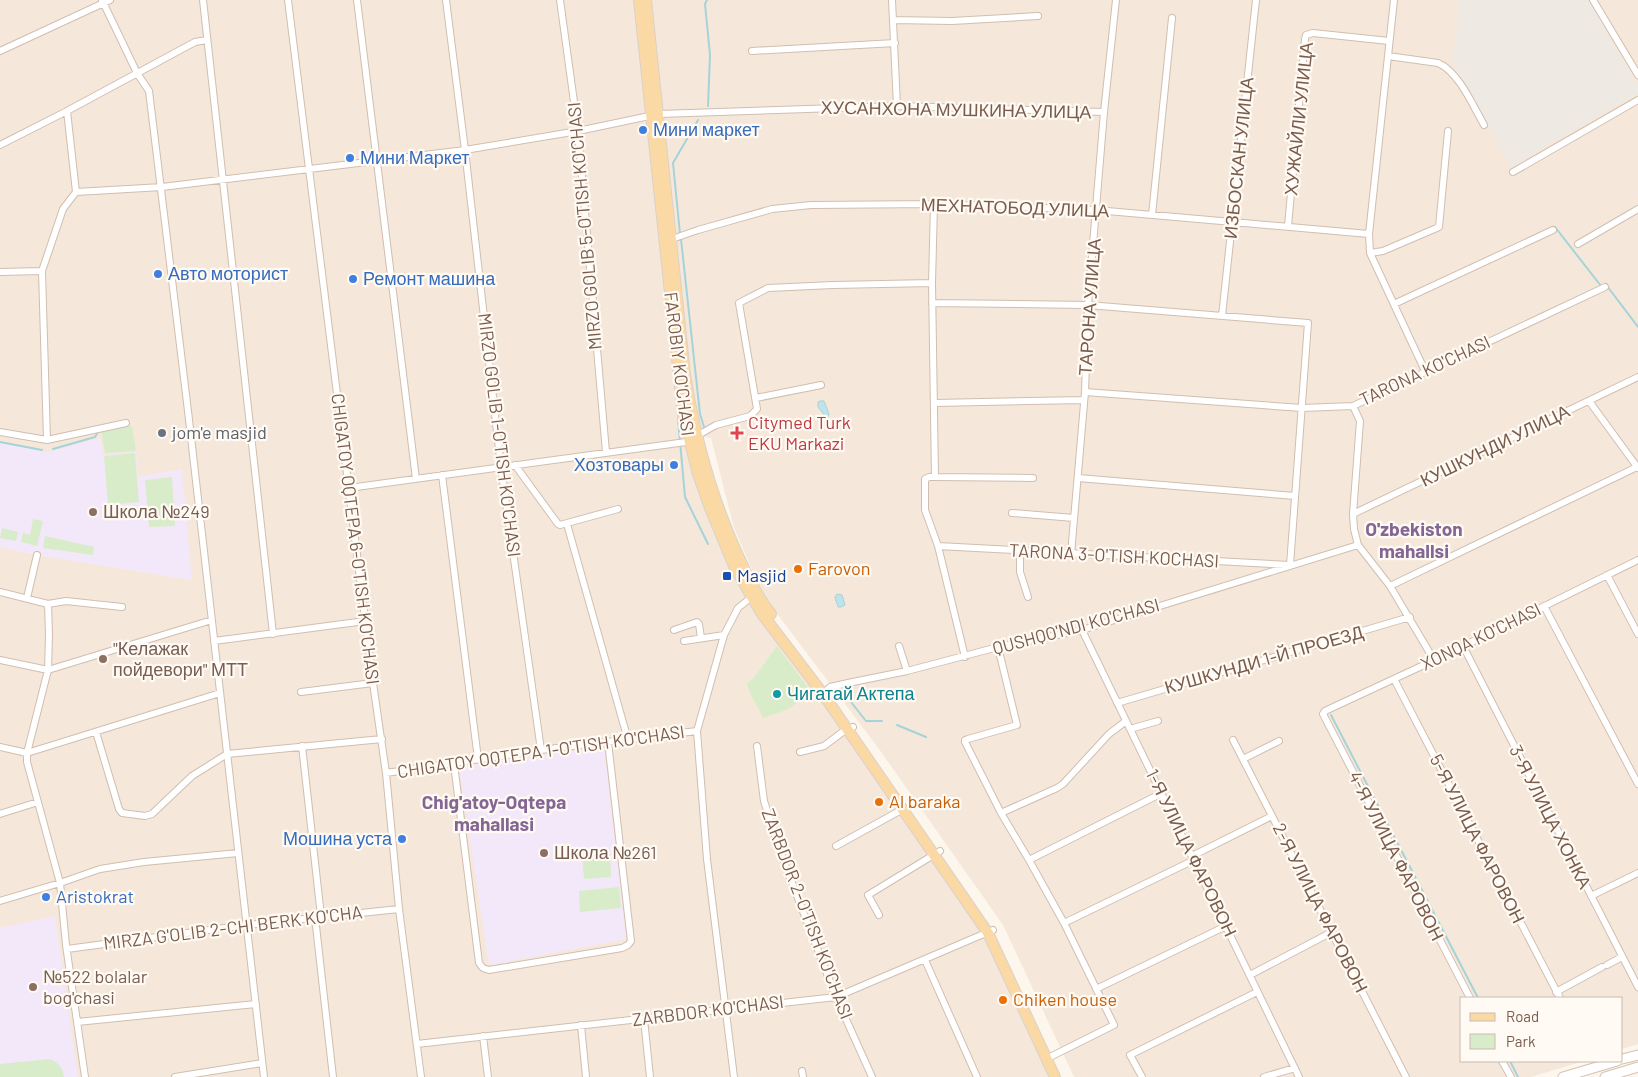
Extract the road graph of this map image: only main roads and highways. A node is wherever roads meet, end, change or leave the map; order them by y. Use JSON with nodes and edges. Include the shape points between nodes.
{"nodes":[{"id":1,"x":639,"y":0,"type":"edge"},
{"id":2,"x":646,"y":0,"type":"edge"},
{"id":3,"x":655,"y":114,"type":"junction"},
{"id":4,"x":850,"y":728,"type":"junction"},
{"id":5,"x":937,"y":853,"type":"junction"},
{"id":6,"x":990,"y":932,"type":"junction"},
{"id":7,"x":1638,"y":1055,"type":"edge"},
{"id":8,"x":1623,"y":1059,"type":"edge"},
{"id":9,"x":1609,"y":1062,"type":"edge"},
{"id":10,"x":1592,"y":1064,"type":"edge"},
{"id":11,"x":1638,"y":1067,"type":"edge"},
{"id":12,"x":1055,"y":1077,"type":"edge"},
{"id":13,"x":1062,"y":1077,"type":"edge"},
{"id":14,"x":1563,"y":1077,"type":"edge"},
{"id":15,"x":1605,"y":1077,"type":"edge"}],
"edges":[{"from":1,"to":3,"type":"main road","name":"FAROBIY KO'CHASI"},
{"from":2,"to":3,"type":"main road","name":"FAROBIY KO'CHASI"},
{"from":3,"to":4,"type":"main road","name":"FAROBIY KO'CHASI","via":[[677,372],[683,415],[696,437],[698,474],[734,566],[754,594],[762,614]]},
{"from":4,"to":5,"type":"main road","name":"FAROBIY KO'CHASI"},
{"from":4,"to":5,"type":"main road","name":"FAROBIY KO'CHASI","via":[[902,809]]},
{"from":5,"to":6,"type":"main road","name":"FAROBIY KO'CHASI"},
{"from":6,"to":12,"type":"main road","name":"FAROBIY KO'CHASI"},
{"from":6,"to":13,"type":"main road","name":"FAROBIY KO'CHASI"},
{"from":7,"to":8,"type":"main road"},
{"from":9,"to":10,"type":"main road"},
{"from":10,"to":14,"type":"main road"},
{"from":11,"to":15,"type":"main road"}]}
